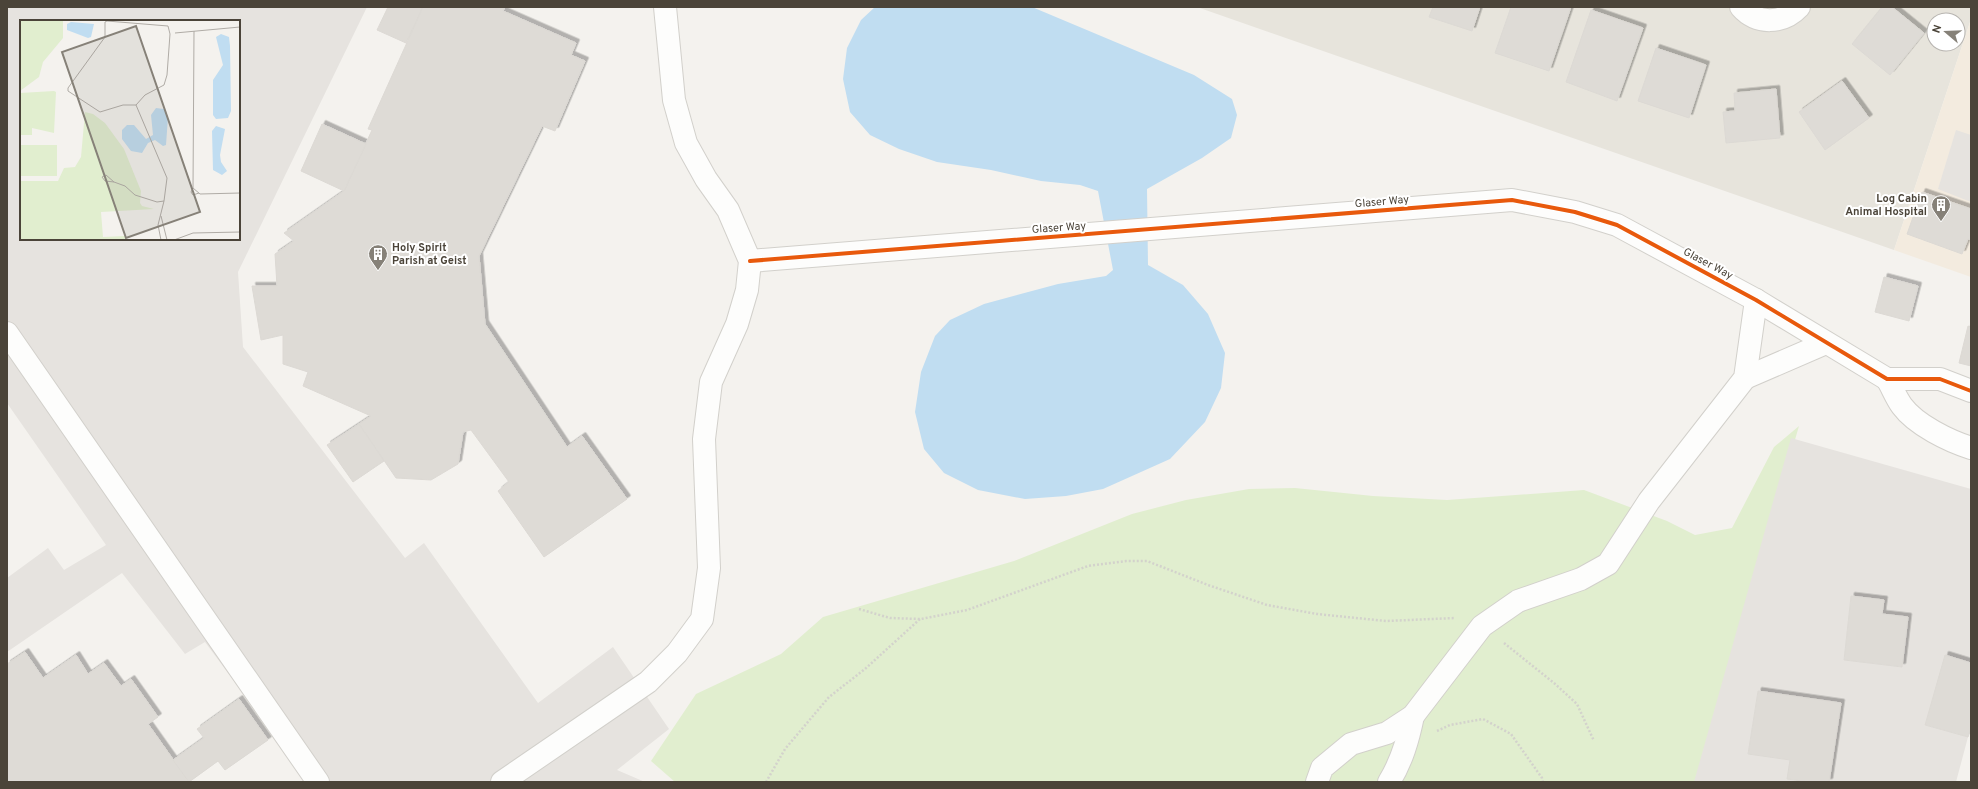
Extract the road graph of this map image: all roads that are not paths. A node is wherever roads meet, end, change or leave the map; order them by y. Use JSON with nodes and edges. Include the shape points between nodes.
{"nodes":[{"id":1,"x":665,"y":7,"type":"edge"},
{"id":2,"x":1741,"y":7,"type":"edge"},
{"id":3,"x":1799,"y":7,"type":"edge"},
{"id":4,"x":750,"y":261,"type":"junction"},
{"id":5,"x":1756,"y":300,"type":"junction"},
{"id":6,"x":7,"y":333,"type":"edge"},
{"id":7,"x":1826,"y":343,"type":"junction"},
{"id":8,"x":1745,"y":378,"type":"junction"},
{"id":9,"x":1887,"y":379,"type":"junction"},
{"id":10,"x":1971,"y":391,"type":"edge"},
{"id":11,"x":1971,"y":448,"type":"edge"},
{"id":12,"x":1412,"y":716,"type":"junction"},
{"id":13,"x":318,"y":782,"type":"edge"},
{"id":14,"x":502,"y":782,"type":"edge"},
{"id":15,"x":1317,"y":782,"type":"edge"},
{"id":16,"x":1389,"y":782,"type":"edge"}],
"edges":[{"from":1,"to":4,"type":"street","via":[[674,100],[686,143],[706,179],[728,210]]},
{"from":2,"to":3,"type":"street","via":[[1759,20],[1772,21],[1794,12]]},
{"from":4,"to":5,"type":"street","name":"Glaser Way","via":[[1512,200],[1575,212],[1617,225]]},
{"from":4,"to":14,"type":"street","via":[[747,290],[737,324],[711,382],[704,439],[709,568],[702,619],[677,653],[648,682]]},
{"from":5,"to":7,"type":"street","name":"Glaser Way"},
{"from":5,"to":8,"type":"street"},
{"from":6,"to":13,"type":"street"},
{"from":7,"to":8,"type":"street"},
{"from":7,"to":9,"type":"street","name":"Glaser Way"},
{"from":8,"to":12,"type":"street","via":[[1649,500],[1608,564],[1581,578],[1518,602],[1482,626]]},
{"from":9,"to":10,"type":"street","via":[[1940,379]]},
{"from":9,"to":11,"type":"street","via":[[1902,407],[1943,436]]},
{"from":12,"to":15,"type":"street","via":[[1387,733],[1351,744],[1322,768]]},
{"from":12,"to":16,"type":"street","via":[[1407,744]]}]}
